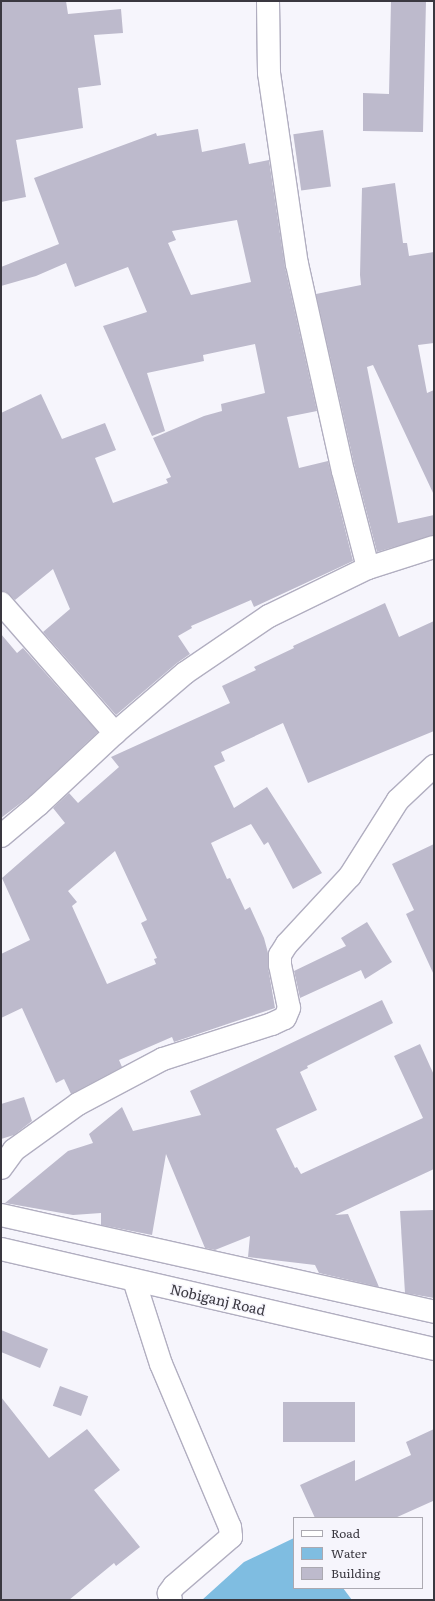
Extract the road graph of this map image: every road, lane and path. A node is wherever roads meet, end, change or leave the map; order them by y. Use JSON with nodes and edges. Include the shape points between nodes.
{"nodes":[{"id":1,"x":268,"y":1,"type":"edge"},
{"id":2,"x":434,"y":547,"type":"edge"},
{"id":3,"x":368,"y":568,"type":"junction"},
{"id":4,"x":1,"y":603,"type":"edge"},
{"id":5,"x":115,"y":733,"type":"junction"},
{"id":6,"x":434,"y":766,"type":"edge"},
{"id":7,"x":1,"y":836,"type":"edge"},
{"id":8,"x":1,"y":1168,"type":"edge"},
{"id":9,"x":1,"y":1215,"type":"edge"},
{"id":10,"x":1,"y":1250,"type":"edge"},
{"id":11,"x":134,"y":1280,"type":"junction"},
{"id":12,"x":434,"y":1312,"type":"edge"},
{"id":13,"x":434,"y":1349,"type":"edge"},
{"id":14,"x":171,"y":1600,"type":"edge"}],
"edges":[{"from":1,"to":3,"type":"street","via":[[269,73],[297,264],[343,471]]},
{"from":2,"to":3,"type":"street"},
{"from":3,"to":5,"type":"street","via":[[269,616],[185,673]]},
{"from":4,"to":5,"type":"street"},
{"from":5,"to":7,"type":"street"},
{"from":6,"to":8,"type":"street","via":[[398,800],[350,876],[286,944],[280,955],[289,1008],[285,1018],[163,1059],[78,1104],[14,1150]]},
{"from":9,"to":12,"type":"street"},
{"from":10,"to":11,"type":"street","name":"Nobiganj Road"},
{"from":11,"to":13,"type":"street","name":"Nobiganj Road"},
{"from":11,"to":14,"type":"street","via":[[161,1364],[230,1527],[231,1537],[174,1586],[169,1593]]}]}
